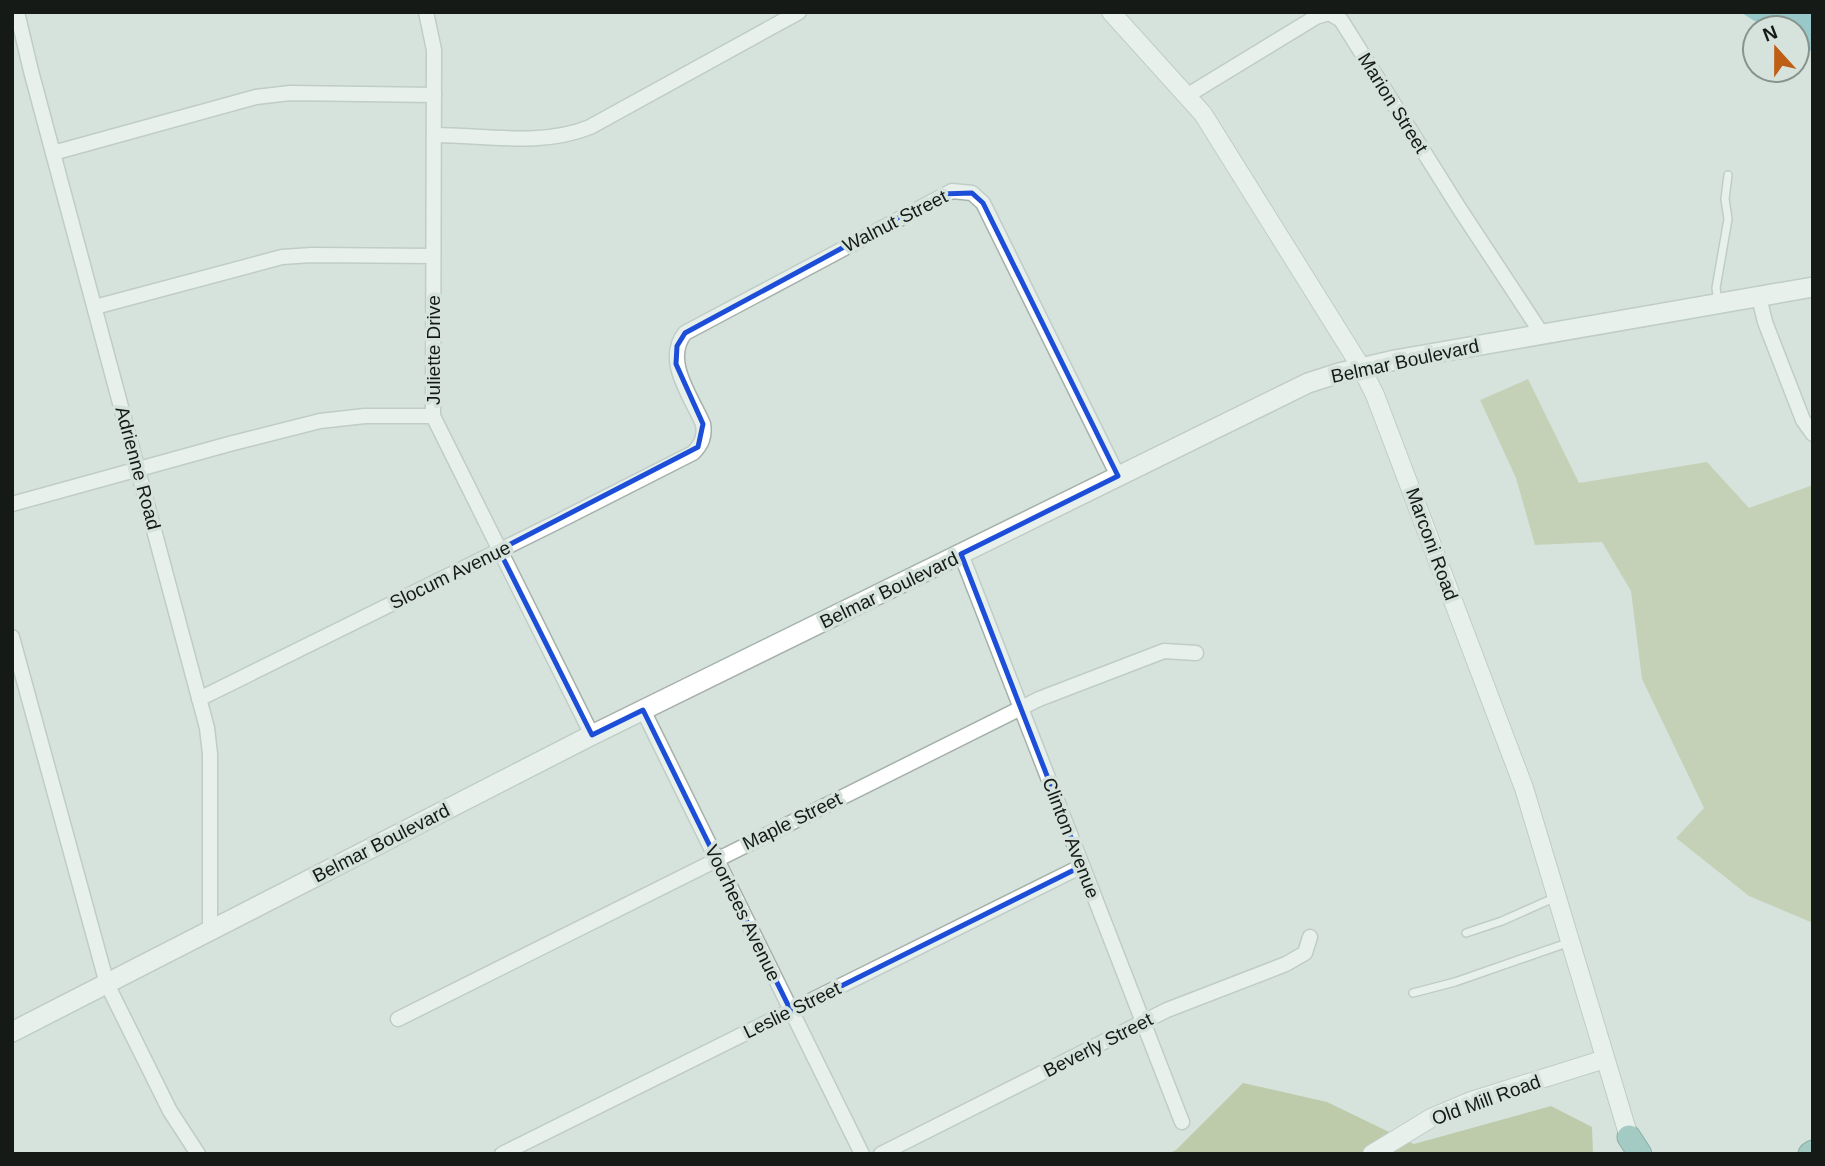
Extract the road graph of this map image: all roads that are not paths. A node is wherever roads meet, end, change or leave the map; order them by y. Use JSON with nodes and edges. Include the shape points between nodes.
{"nodes":[{"id":1,"x":17,"y":12,"type":"edge"},
{"id":2,"x":426,"y":12,"type":"edge"},
{"id":3,"x":799,"y":12,"type":"edge"},
{"id":4,"x":1111,"y":12,"type":"edge"},
{"id":5,"x":434,"y":95,"type":"junction"},
{"id":6,"x":1188,"y":96,"type":"junction"},
{"id":7,"x":434,"y":135,"type":"junction"},
{"id":8,"x":53,"y":153,"type":"junction"},
{"id":9,"x":1728,"y":175,"type":"dead end"},
{"id":10,"x":433,"y":256,"type":"junction"},
{"id":11,"x":1813,"y":287,"type":"edge"},
{"id":12,"x":1759,"y":297,"type":"junction"},
{"id":13,"x":1718,"y":304,"type":"junction"},
{"id":14,"x":95,"y":307,"type":"junction"},
{"id":15,"x":1542,"y":334,"type":"junction"},
{"id":16,"x":1361,"y":367,"type":"junction"},
{"id":17,"x":433,"y":416,"type":"junction"},
{"id":18,"x":1813,"y":434,"type":"edge"},
{"id":19,"x":698,"y":447,"type":"joint"},
{"id":20,"x":138,"y":470,"type":"junction"},
{"id":21,"x":1118,"y":476,"type":"junction"},
{"id":22,"x":12,"y":504,"type":"edge"},
{"id":23,"x":499,"y":550,"type":"junction"},
{"id":24,"x":961,"y":554,"type":"junction"},
{"id":25,"x":12,"y":637,"type":"edge"},
{"id":26,"x":1196,"y":653,"type":"dead end"},
{"id":27,"x":199,"y":699,"type":"junction"},
{"id":28,"x":1022,"y":707,"type":"junction"},
{"id":29,"x":643,"y":710,"type":"junction"},
{"id":30,"x":592,"y":736,"type":"junction"},
{"id":31,"x":717,"y":859,"type":"junction"},
{"id":32,"x":1082,"y":866,"type":"junction"},
{"id":33,"x":1557,"y":896,"type":"junction"},
{"id":34,"x":210,"y":931,"type":"junction"},
{"id":35,"x":1466,"y":933,"type":"dead end"},
{"id":36,"x":1310,"y":937,"type":"dead end"},
{"id":37,"x":1570,"y":942,"type":"junction"},
{"id":38,"x":107,"y":984,"type":"junction"},
{"id":39,"x":1412,"y":993,"type":"dead end"},
{"id":40,"x":791,"y":1010,"type":"junction"},
{"id":41,"x":398,"y":1019,"type":"dead end"},
{"id":42,"x":1144,"y":1022,"type":"junction"},
{"id":43,"x":12,"y":1032,"type":"edge"},
{"id":44,"x":1605,"y":1059,"type":"junction"},
{"id":45,"x":1182,"y":1122,"type":"dead end"},
{"id":46,"x":1634,"y":1148,"type":"edge"},
{"id":47,"x":198,"y":1154,"type":"edge"},
{"id":48,"x":502,"y":1154,"type":"edge"},
{"id":49,"x":862,"y":1154,"type":"edge"},
{"id":50,"x":880,"y":1154,"type":"edge"},
{"id":51,"x":1372,"y":1154,"type":"edge"}],
"edges":[{"from":1,"to":8,"type":"street","name":"Adrienne Road"},
{"from":2,"to":5,"type":"street","name":"Juliette Drive","via":[[434,50]]},
{"from":3,"to":7,"type":"street","via":[[573,134],[535,139]]},
{"from":4,"to":6,"type":"street","name":"Marconi Road"},
{"from":5,"to":7,"type":"street","name":"Juliette Drive"},
{"from":5,"to":8,"type":"street","via":[[290,93],[256,97]]},
{"from":6,"to":15,"type":"street","name":"Marion Street","via":[[1316,17],[1329,13],[1341,20]]},
{"from":6,"to":16,"type":"street","name":"Marconi Road","via":[[1216,132]]},
{"from":7,"to":10,"type":"street","name":"Juliette Drive"},
{"from":8,"to":14,"type":"street","name":"Adrienne Road"},
{"from":9,"to":13,"type":"lane"},
{"from":10,"to":14,"type":"street","via":[[282,257]]},
{"from":10,"to":17,"type":"street","name":"Juliette Drive"},
{"from":11,"to":12,"type":"main road","name":"Belmar Boulevard"},
{"from":12,"to":13,"type":"main road","name":"Belmar Boulevard"},
{"from":12,"to":18,"type":"street","via":[[1802,420]]},
{"from":13,"to":15,"type":"main road","name":"Belmar Boulevard"},
{"from":14,"to":20,"type":"street","name":"Adrienne Road"},
{"from":15,"to":16,"type":"main road","name":"Belmar Boulevard"},
{"from":16,"to":21,"type":"main road","name":"Belmar Boulevard","via":[[1308,383]]},
{"from":16,"to":33,"type":"street","name":"Marconi Road","via":[[1388,424],[1511,750]]},
{"from":17,"to":20,"type":"street","via":[[320,421]]},
{"from":17,"to":23,"type":"street","name":"Juliette Drive"},
{"from":19,"to":21,"type":"street","name":"Walnut Street","via":[[703,424],[676,365],[677,346],[685,332],[942,194],[962,190],[983,203]]},
{"from":19,"to":23,"type":"street","name":"Slocum Avenue"},
{"from":20,"to":22,"type":"street"},
{"from":20,"to":27,"type":"street","name":"Adrienne Road"},
{"from":21,"to":24,"type":"main road","name":"Belmar Boulevard"},
{"from":23,"to":27,"type":"street","name":"Slocum Avenue"},
{"from":23,"to":30,"type":"street","name":"Juliette Drive"},
{"from":24,"to":28,"type":"street","name":"Clinton Avenue"},
{"from":24,"to":29,"type":"main road","name":"Belmar Boulevard"},
{"from":25,"to":38,"type":"street"},
{"from":26,"to":28,"type":"street","name":"Maple Street","via":[[1164,651]]},
{"from":27,"to":34,"type":"street","name":"Adrienne Road","via":[[210,754]]},
{"from":28,"to":31,"type":"street","name":"Maple Street"},
{"from":28,"to":32,"type":"street","name":"Clinton Avenue"},
{"from":29,"to":30,"type":"main road","name":"Belmar Boulevard"},
{"from":29,"to":31,"type":"street","name":"Voorhees Avenue"},
{"from":30,"to":34,"type":"main road","name":"Belmar Boulevard"},
{"from":31,"to":40,"type":"street","name":"Voorhees Avenue"},
{"from":31,"to":41,"type":"street","name":"Maple Street"},
{"from":32,"to":40,"type":"street","name":"Leslie Street"},
{"from":32,"to":42,"type":"street","name":"Clinton Avenue"},
{"from":33,"to":35,"type":"lane"},
{"from":33,"to":37,"type":"street","name":"Marconi Road"},
{"from":34,"to":38,"type":"main road","name":"Belmar Boulevard"},
{"from":36,"to":42,"type":"street","name":"Beverly Street","via":[[1306,953],[1286,964]]},
{"from":37,"to":39,"type":"lane"},
{"from":37,"to":44,"type":"street","name":"Marconi Road"},
{"from":38,"to":43,"type":"main road","name":"Belmar Boulevard"},
{"from":38,"to":47,"type":"street","via":[[170,1111]]},
{"from":40,"to":48,"type":"street","name":"Leslie Street"},
{"from":40,"to":49,"type":"street","name":"Voorhees Avenue"},
{"from":42,"to":45,"type":"street","name":"Clinton Avenue"},
{"from":42,"to":50,"type":"street","name":"Beverly Street"},
{"from":44,"to":46,"type":"street","name":"Marconi Road"},
{"from":44,"to":51,"type":"street","name":"Old Mill Road","via":[[1471,1101],[1431,1118]]}]}
